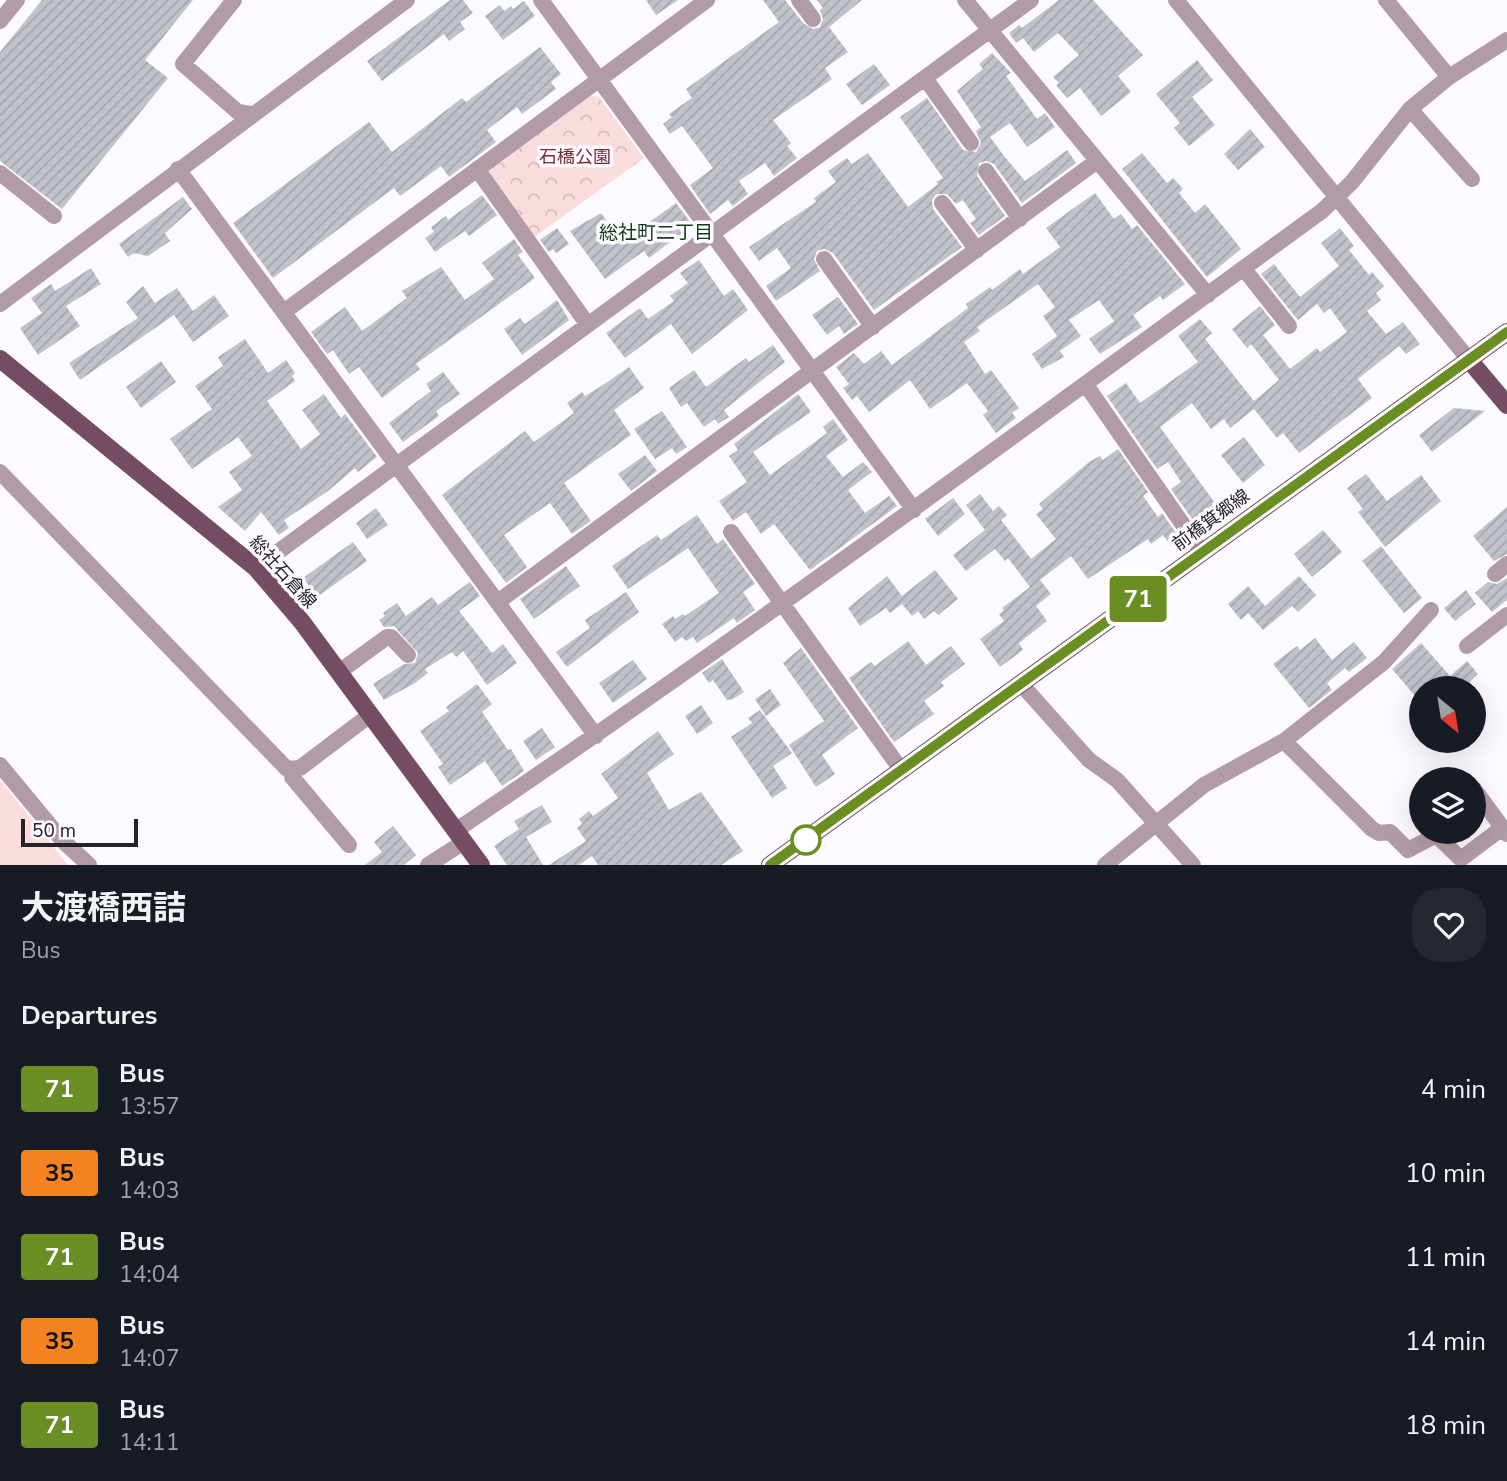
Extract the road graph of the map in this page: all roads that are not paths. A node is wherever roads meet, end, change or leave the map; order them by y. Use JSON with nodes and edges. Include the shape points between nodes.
{"nodes":[{"id":1,"x":17,"y":0,"type":"edge"},
{"id":2,"x":234,"y":0,"type":"edge"},
{"id":3,"x":407,"y":0,"type":"edge"},
{"id":4,"x":541,"y":0,"type":"edge"},
{"id":5,"x":707,"y":0,"type":"edge"},
{"id":6,"x":799,"y":0,"type":"edge"},
{"id":7,"x":964,"y":0,"type":"edge"},
{"id":8,"x":1031,"y":0,"type":"edge"},
{"id":9,"x":1176,"y":0,"type":"edge"},
{"id":10,"x":1386,"y":0,"type":"edge"},
{"id":11,"x":688,"y":6,"type":"edge"},
{"id":12,"x":813,"y":19,"type":"dead end"},
{"id":13,"x":0,"y":21,"type":"edge"},
{"id":14,"x":990,"y":31,"type":"junction"},
{"id":15,"x":1507,"y":40,"type":"edge"},
{"id":16,"x":925,"y":78,"type":"junction"},
{"id":17,"x":1449,"y":78,"type":"junction"},
{"id":18,"x":600,"y":79,"type":"junction"},
{"id":19,"x":1410,"y":109,"type":"junction"},
{"id":20,"x":251,"y":114,"type":"junction"},
{"id":21,"x":971,"y":143,"type":"dead end"},
{"id":22,"x":1097,"y":161,"type":"junction"},
{"id":23,"x":178,"y":169,"type":"junction"},
{"id":24,"x":477,"y":169,"type":"junction"},
{"id":25,"x":986,"y":171,"type":"dead end"},
{"id":26,"x":0,"y":173,"type":"edge"},
{"id":27,"x":1472,"y":179,"type":"dead end"},
{"id":28,"x":1336,"y":197,"type":"junction"},
{"id":29,"x":942,"y":203,"type":"dead end"},
{"id":30,"x":54,"y":216,"type":"dead end"},
{"id":31,"x":1020,"y":219,"type":"junction"},
{"id":32,"x":712,"y":236,"type":"junction"},
{"id":33,"x":977,"y":250,"type":"junction"},
{"id":34,"x":824,"y":259,"type":"dead end"},
{"id":35,"x":1244,"y":269,"type":"junction"},
{"id":36,"x":1208,"y":295,"type":"junction"},
{"id":37,"x":0,"y":304,"type":"edge"},
{"id":38,"x":285,"y":311,"type":"junction"},
{"id":39,"x":588,"y":325,"type":"junction"},
{"id":40,"x":1289,"y":326,"type":"dead end"},
{"id":41,"x":873,"y":327,"type":"junction"},
{"id":42,"x":1507,"y":332,"type":"edge"},
{"id":43,"x":0,"y":359,"type":"edge"},
{"id":44,"x":1470,"y":361,"type":"junction"},
{"id":45,"x":813,"y":370,"type":"junction"},
{"id":46,"x":1086,"y":385,"type":"junction"},
{"id":47,"x":1507,"y":405,"type":"edge"},
{"id":48,"x":397,"y":466,"type":"junction"},
{"id":49,"x":0,"y":472,"type":"edge"},
{"id":50,"x":914,"y":510,"type":"junction"},
{"id":51,"x":732,"y":532,"type":"dead end"},
{"id":52,"x":1202,"y":552,"type":"junction"},
{"id":53,"x":256,"y":568,"type":"junction"},
{"id":54,"x":499,"y":601,"type":"junction"},
{"id":55,"x":782,"y":603,"type":"junction"},
{"id":56,"x":1431,"y":610,"type":"dead end"},
{"id":57,"x":1507,"y":615,"type":"edge"},
{"id":58,"x":1467,"y":646,"type":"dead end"},
{"id":59,"x":408,"y":655,"type":"dead end"},
{"id":60,"x":339,"y":672,"type":"junction"},
{"id":61,"x":1022,"y":685,"type":"junction"},
{"id":62,"x":370,"y":715,"type":"junction"},
{"id":63,"x":596,"y":736,"type":"junction"},
{"id":64,"x":1284,"y":741,"type":"junction"},
{"id":65,"x":0,"y":765,"type":"edge"},
{"id":66,"x":292,"y":771,"type":"junction"},
{"id":67,"x":902,"y":771,"type":"junction"},
{"id":68,"x":1486,"y":805,"type":"edge"},
{"id":69,"x":1157,"y":827,"type":"junction"},
{"id":70,"x":1505,"y":831,"type":"edge"},
{"id":71,"x":459,"y":836,"type":"junction"},
{"id":72,"x":349,"y":845,"type":"dead end"},
{"id":73,"x":89,"y":865,"type":"edge"},
{"id":74,"x":428,"y":865,"type":"edge"},
{"id":75,"x":481,"y":865,"type":"edge"},
{"id":76,"x":769,"y":865,"type":"edge"},
{"id":77,"x":1105,"y":865,"type":"edge"},
{"id":78,"x":1193,"y":865,"type":"edge"}],
"edges":[{"from":1,"to":13,"type":"street"},
{"from":2,"to":20,"type":"street","via":[[183,64],[238,112]]},
{"from":3,"to":20,"type":"street"},
{"from":4,"to":18,"type":"street"},
{"from":5,"to":11,"type":"street"},
{"from":6,"to":12,"type":"street"},
{"from":7,"to":14,"type":"street"},
{"from":8,"to":14,"type":"street"},
{"from":9,"to":28,"type":"street"},
{"from":10,"to":17,"type":"street"},
{"from":11,"to":18,"type":"street"},
{"from":14,"to":16,"type":"street"},
{"from":14,"to":22,"type":"street"},
{"from":15,"to":17,"type":"street"},
{"from":16,"to":21,"type":"street"},
{"from":16,"to":32,"type":"street"},
{"from":17,"to":19,"type":"street"},
{"from":18,"to":24,"type":"street"},
{"from":18,"to":32,"type":"street"},
{"from":19,"to":27,"type":"street"},
{"from":19,"to":28,"type":"street"},
{"from":20,"to":23,"type":"street"},
{"from":22,"to":31,"type":"street"},
{"from":22,"to":36,"type":"street"},
{"from":23,"to":37,"type":"street"},
{"from":23,"to":38,"type":"street"},
{"from":24,"to":38,"type":"street"},
{"from":24,"to":39,"type":"street"},
{"from":25,"to":31,"type":"street"},
{"from":26,"to":30,"type":"street"},
{"from":28,"to":35,"type":"street"},
{"from":28,"to":44,"type":"street"},
{"from":29,"to":33,"type":"street"},
{"from":31,"to":33,"type":"street"},
{"from":32,"to":39,"type":"street"},
{"from":32,"to":45,"type":"street"},
{"from":33,"to":41,"type":"street"},
{"from":34,"to":41,"type":"street"},
{"from":35,"to":36,"type":"street"},
{"from":35,"to":40,"type":"street"},
{"from":36,"to":46,"type":"street"},
{"from":38,"to":48,"type":"street"},
{"from":39,"to":48,"type":"street"},
{"from":41,"to":45,"type":"street"},
{"from":42,"to":44,"type":"main road","name":"前橋箕郷線"},
{"from":43,"to":53,"type":"main road","name":"総社石倉線"},
{"from":44,"to":47,"type":"main road"},
{"from":44,"to":52,"type":"main road","name":"前橋箕郷線"},
{"from":45,"to":50,"type":"street"},
{"from":45,"to":54,"type":"street"},
{"from":46,"to":50,"type":"street"},
{"from":46,"to":52,"type":"street"},
{"from":48,"to":53,"type":"street"},
{"from":48,"to":54,"type":"street"},
{"from":49,"to":66,"type":"street"},
{"from":50,"to":55,"type":"street"},
{"from":51,"to":55,"type":"street"},
{"from":52,"to":61,"type":"main road","name":"前橋箕郷線"},
{"from":53,"to":60,"type":"main road","name":"総社石倉線"},
{"from":54,"to":63,"type":"street"},
{"from":55,"to":63,"type":"street"},
{"from":55,"to":67,"type":"street"},
{"from":56,"to":64,"type":"street","via":[[1391,655]]},
{"from":57,"to":58,"type":"street"},
{"from":59,"to":60,"type":"street","via":[[391,637]]},
{"from":60,"to":62,"type":"main road","name":"総社石倉線"},
{"from":61,"to":67,"type":"main road","name":"前橋箕郷線"},
{"from":61,"to":69,"type":"street"},
{"from":62,"to":66,"type":"street"},
{"from":62,"to":71,"type":"main road","name":"総社石倉線"},
{"from":63,"to":71,"type":"street"},
{"from":64,"to":69,"type":"street","via":[[1204,785]]},
{"from":64,"to":70,"type":"street","via":[[1373,829],[1390,832],[1408,850],[1436,835],[1461,859]]},
{"from":65,"to":73,"type":"street","via":[[62,841]]},
{"from":66,"to":72,"type":"street","via":[[292,777]]},
{"from":67,"to":76,"type":"main road","name":"前橋箕郷線"},
{"from":68,"to":70,"type":"street"},
{"from":69,"to":77,"type":"street"},
{"from":69,"to":78,"type":"street"},
{"from":71,"to":74,"type":"street"},
{"from":71,"to":75,"type":"main road","name":"総社石倉線"}]}
